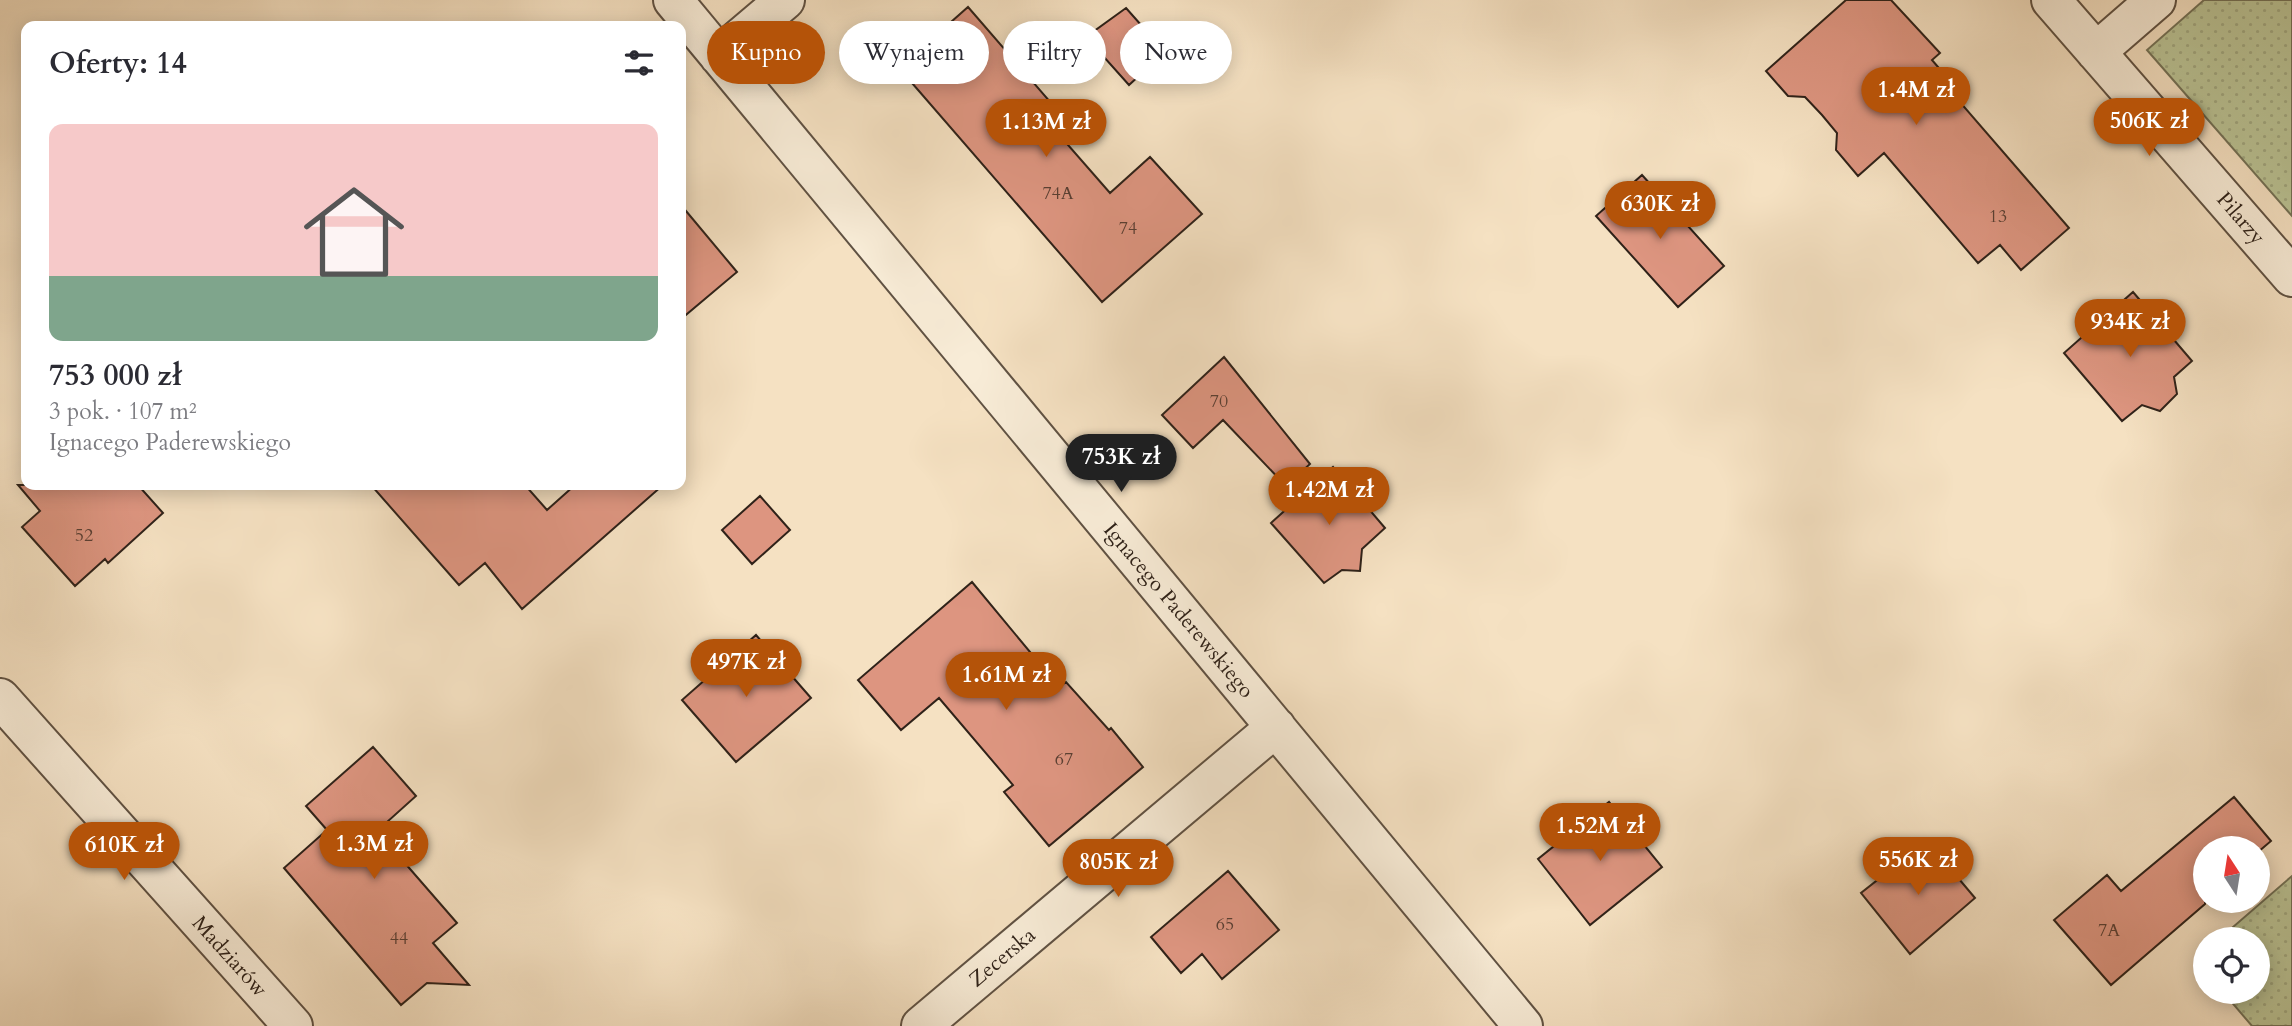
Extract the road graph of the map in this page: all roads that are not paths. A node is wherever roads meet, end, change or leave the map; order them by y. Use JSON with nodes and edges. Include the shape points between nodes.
{"nodes":[{"id":1,"x":673,"y":0,"type":"edge"},
{"id":2,"x":785,"y":0,"type":"edge"},
{"id":3,"x":2051,"y":0,"type":"edge"},
{"id":4,"x":2156,"y":0,"type":"edge"},
{"id":5,"x":760,"y":21,"type":"edge"},
{"id":6,"x":707,"y":41,"type":"edge"},
{"id":7,"x":2096,"y":52,"type":"junction"},
{"id":8,"x":742,"y":84,"type":"edge"},
{"id":9,"x":2292,"y":277,"type":"edge"},
{"id":10,"x":0,"y":698,"type":"edge"},
{"id":11,"x":1276,"y":727,"type":"junction"},
{"id":12,"x":293,"y":1026,"type":"edge"},
{"id":13,"x":921,"y":1026,"type":"edge"},
{"id":14,"x":1523,"y":1026,"type":"edge"}],
"edges":[{"from":1,"to":6,"type":"street","name":"Ignacego Paderewskiego"},
{"from":2,"to":5,"type":"street"},
{"from":3,"to":7,"type":"street","name":"Pilarzy"},
{"from":4,"to":7,"type":"street"},
{"from":7,"to":9,"type":"street","name":"Pilarzy"},
{"from":8,"to":11,"type":"street","name":"Ignacego Paderewskiego"},
{"from":10,"to":12,"type":"street","name":"Madziarów"},
{"from":11,"to":13,"type":"street","name":"Zecerska"},
{"from":11,"to":14,"type":"street","name":"Ignacego Paderewskiego"}]}
